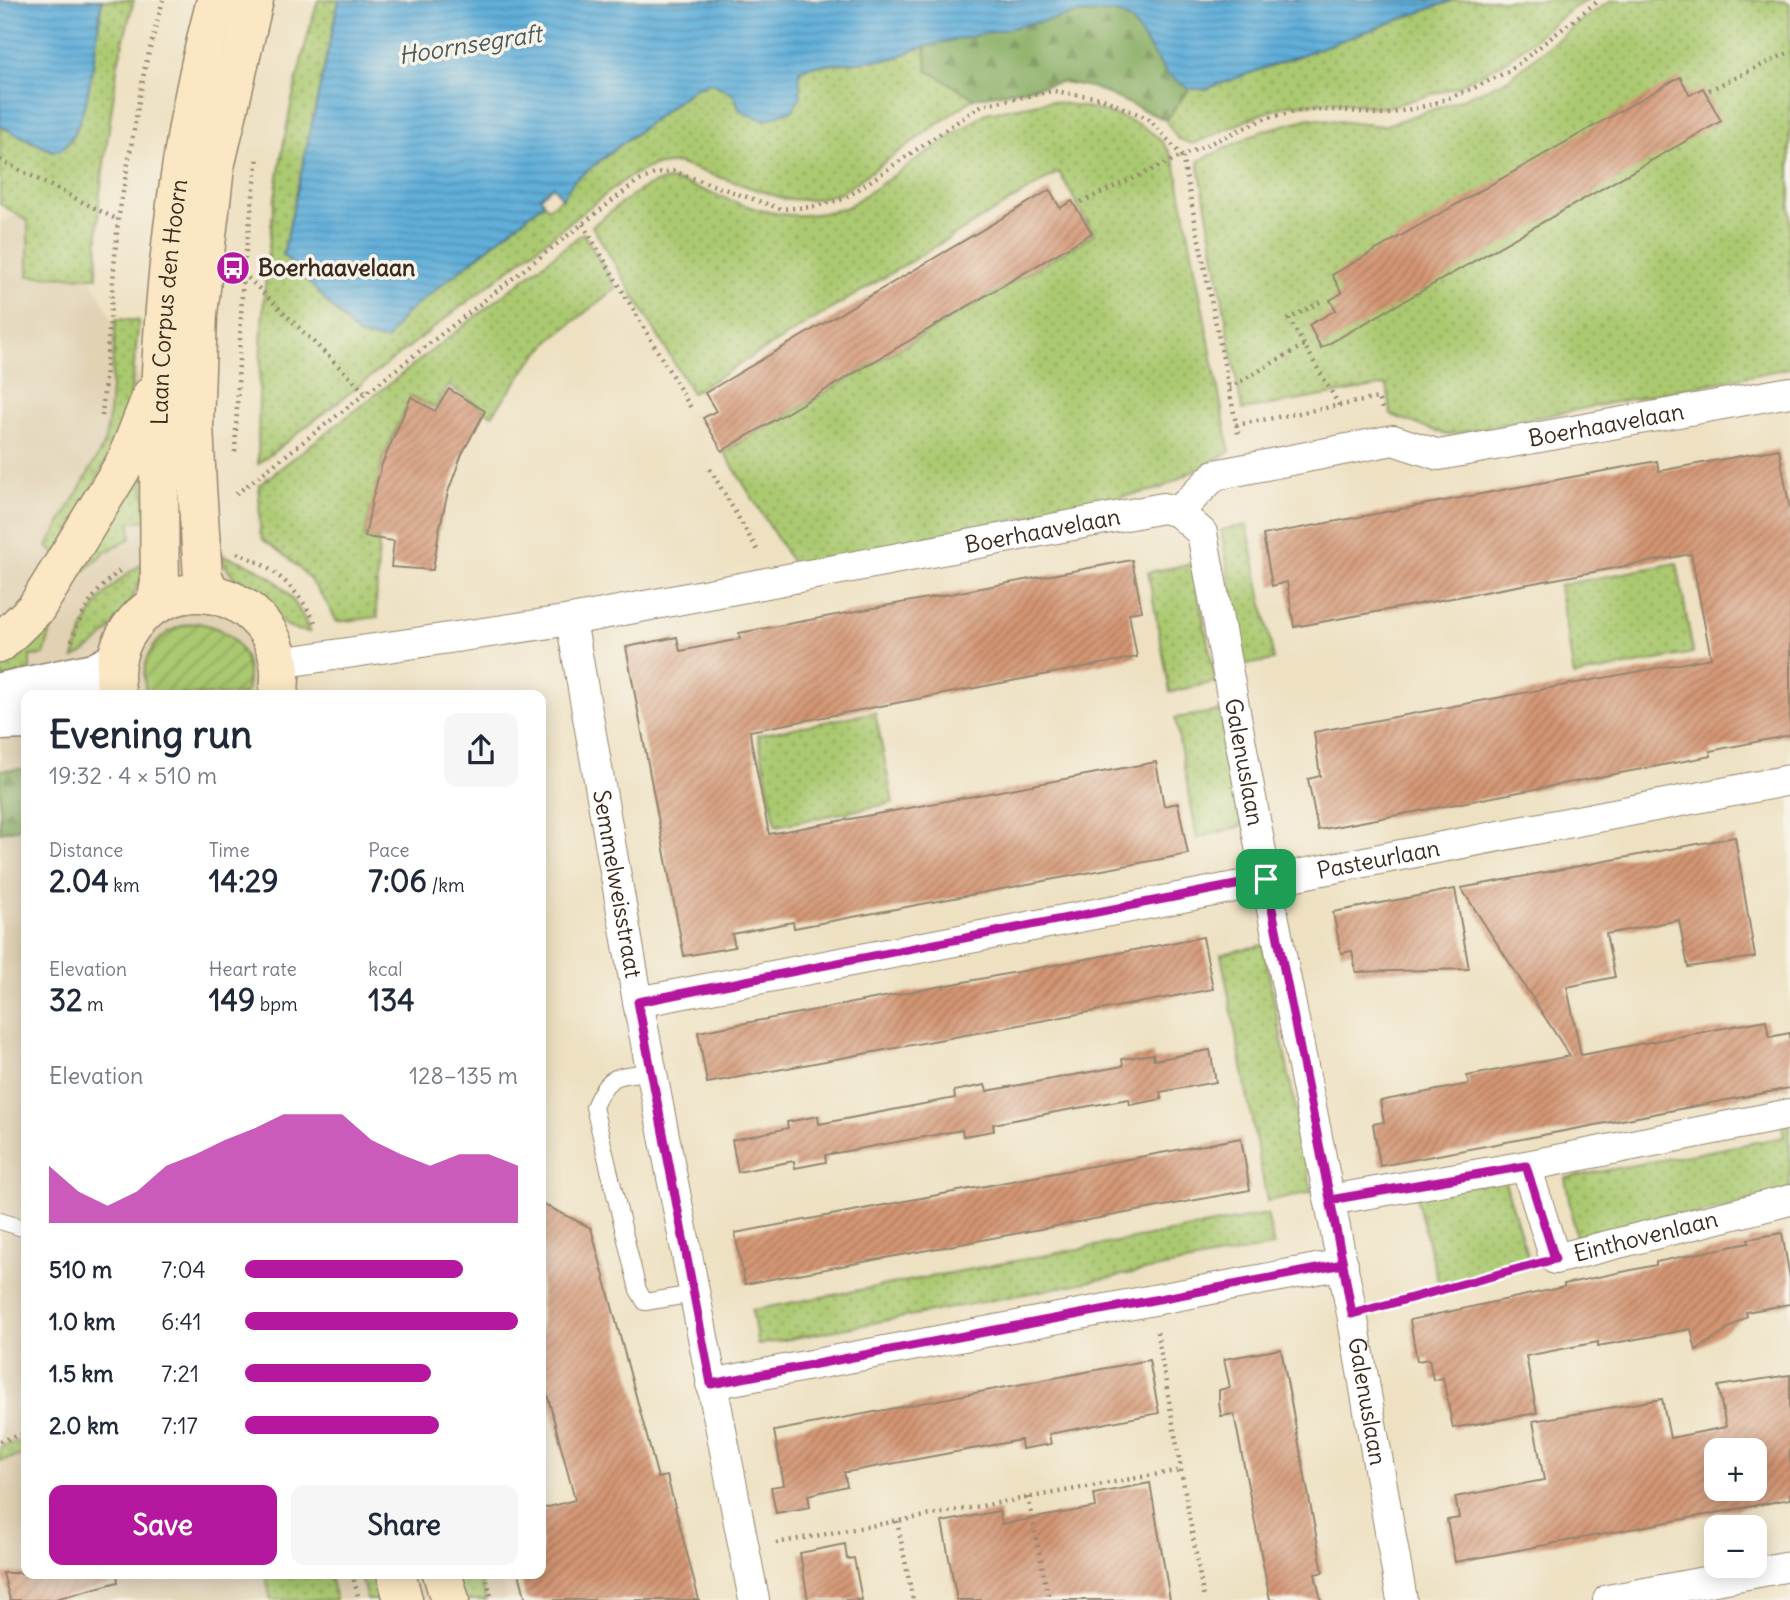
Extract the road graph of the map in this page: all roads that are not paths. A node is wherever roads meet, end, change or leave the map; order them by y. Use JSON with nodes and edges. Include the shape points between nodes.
{"nodes":[{"id":1,"x":216,"y":0,"type":"edge"},
{"id":2,"x":254,"y":0,"type":"edge"},
{"id":3,"x":161,"y":373,"type":"junction"},
{"id":4,"x":1790,"y":392,"type":"edge"},
{"id":5,"x":1178,"y":512,"type":"junction"},
{"id":6,"x":211,"y":594,"type":"junction"},
{"id":7,"x":155,"y":604,"type":"junction"},
{"id":8,"x":571,"y":620,"type":"junction"},
{"id":9,"x":0,"y":643,"type":"edge"},
{"id":10,"x":117,"y":678,"type":"edge"},
{"id":11,"x":279,"y":679,"type":"edge"},
{"id":12,"x":0,"y":692,"type":"edge"},
{"id":13,"x":21,"y":720,"type":"edge"},
{"id":14,"x":0,"y":721,"type":"edge"},
{"id":15,"x":1790,"y":780,"type":"edge"},
{"id":16,"x":1266,"y":879,"type":"junction"},
{"id":17,"x":638,"y":1002,"type":"junction"},
{"id":18,"x":651,"y":1072,"type":"junction"},
{"id":19,"x":1790,"y":1114,"type":"edge"},
{"id":20,"x":1526,"y":1166,"type":"junction"},
{"id":21,"x":1330,"y":1200,"type":"junction"},
{"id":22,"x":1790,"y":1200,"type":"edge"},
{"id":23,"x":0,"y":1221,"type":"edge"},
{"id":24,"x":21,"y":1227,"type":"edge"},
{"id":25,"x":1343,"y":1264,"type":"junction"},
{"id":26,"x":694,"y":1294,"type":"junction"},
{"id":27,"x":711,"y":1384,"type":"junction"},
{"id":28,"x":1790,"y":1566,"type":"edge"},
{"id":29,"x":398,"y":1579,"type":"edge"},
{"id":30,"x":444,"y":1579,"type":"edge"},
{"id":31,"x":403,"y":1600,"type":"edge"},
{"id":32,"x":450,"y":1600,"type":"edge"},
{"id":33,"x":754,"y":1600,"type":"edge"},
{"id":34,"x":1402,"y":1600,"type":"edge"},
{"id":35,"x":1608,"y":1600,"type":"edge"}],
"edges":[{"from":1,"to":3,"type":"main road","name":"Laan Corpus den Hoorn","via":[[199,64],[170,246]]},
{"from":2,"to":6,"type":"main road","name":"Laan Corpus den Hoorn","via":[[215,167],[198,314],[194,425],[204,578]]},
{"from":3,"to":7,"type":"main road","name":"Laan Corpus den Hoorn","via":[[160,584]]},
{"from":3,"to":9,"type":"main road","via":[[125,463],[36,608]]},
{"from":4,"to":5,"type":"street","name":"Boerhaavelaan","via":[[1439,455],[1393,440],[1215,475]]},
{"from":5,"to":8,"type":"street","name":"Boerhaavelaan","via":[[1163,508]]},
{"from":5,"to":16,"type":"street","name":"Galenuslaan","via":[[1202,533]]},
{"from":6,"to":7,"type":"main road","via":[[182,594]]},
{"from":6,"to":11,"type":"main road","via":[[241,604],[270,634]]},
{"from":7,"to":10,"type":"main road","via":[[127,633]]},
{"from":8,"to":11,"type":"street","name":"Boerhaavelaan"},
{"from":8,"to":17,"type":"street","name":"Semmelweisstraat"},
{"from":10,"to":12,"type":"street","via":[[98,671]]},
{"from":13,"to":14,"type":"street"},
{"from":15,"to":16,"type":"street","name":"Pasteurlaan"},
{"from":16,"to":17,"type":"street","name":"Pasteurlaan"},
{"from":16,"to":21,"type":"street","name":"Galenuslaan"},
{"from":17,"to":18,"type":"street","name":"Semmelweisstraat"},
{"from":18,"to":26,"type":"street","name":"Semmelweisstraat"},
{"from":18,"to":26,"type":"lane","via":[[617,1076],[601,1090],[594,1107],[638,1290],[645,1302]]},
{"from":19,"to":20,"type":"street"},
{"from":20,"to":21,"type":"street"},
{"from":20,"to":22,"type":"street","name":"Einthovenlaan","via":[[1555,1259]]},
{"from":21,"to":25,"type":"street","name":"Galenuslaan"},
{"from":23,"to":24,"type":"lane"},
{"from":25,"to":27,"type":"street"},
{"from":25,"to":34,"type":"street","name":"Galenuslaan"},
{"from":26,"to":27,"type":"street","name":"Semmelweisstraat"},
{"from":27,"to":33,"type":"street","name":"Semmelweisstraat"},
{"from":28,"to":35,"type":"street"},
{"from":29,"to":31,"type":"main road"},
{"from":30,"to":32,"type":"main road"}]}
